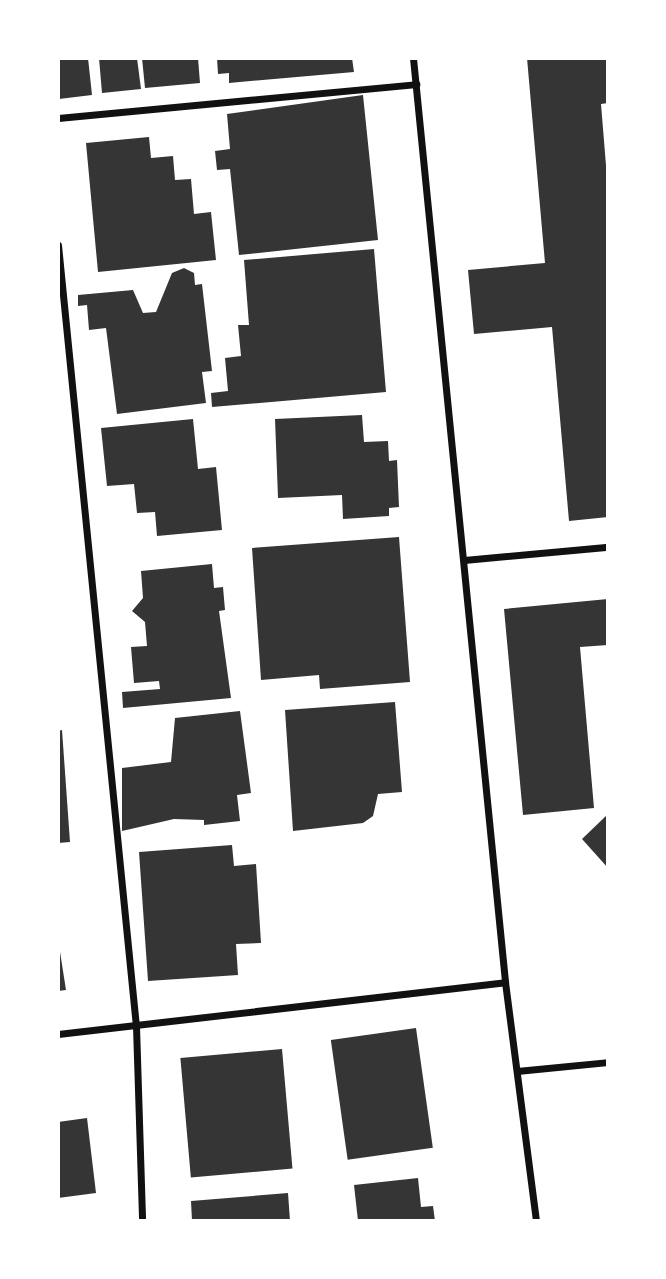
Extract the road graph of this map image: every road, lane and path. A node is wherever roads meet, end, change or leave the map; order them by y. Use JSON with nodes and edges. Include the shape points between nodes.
{"nodes":[{"id":1,"x":414,"y":58,"type":"edge"},
{"id":2,"x":416,"y":84,"type":"junction"},
{"id":3,"x":58,"y":118,"type":"edge"},
{"id":4,"x":58,"y":245,"type":"edge"},
{"id":5,"x":608,"y":547,"type":"edge"},
{"id":6,"x":464,"y":560,"type":"junction"},
{"id":7,"x":505,"y":982,"type":"junction"},
{"id":8,"x":136,"y":1026,"type":"junction"},
{"id":9,"x":58,"y":1034,"type":"edge"},
{"id":10,"x":608,"y":1062,"type":"edge"},
{"id":11,"x":517,"y":1071,"type":"junction"},
{"id":12,"x":142,"y":1221,"type":"edge"},
{"id":13,"x":536,"y":1221,"type":"edge"}],
"edges":[{"from":1,"to":2,"type":"street"},
{"from":2,"to":3,"type":"street"},
{"from":2,"to":6,"type":"street"},
{"from":4,"to":8,"type":"street"},
{"from":5,"to":6,"type":"street"},
{"from":6,"to":7,"type":"street"},
{"from":7,"to":8,"type":"street"},
{"from":7,"to":11,"type":"street"},
{"from":8,"to":9,"type":"street"},
{"from":8,"to":12,"type":"street"},
{"from":10,"to":11,"type":"street"},
{"from":11,"to":13,"type":"street"}]}
